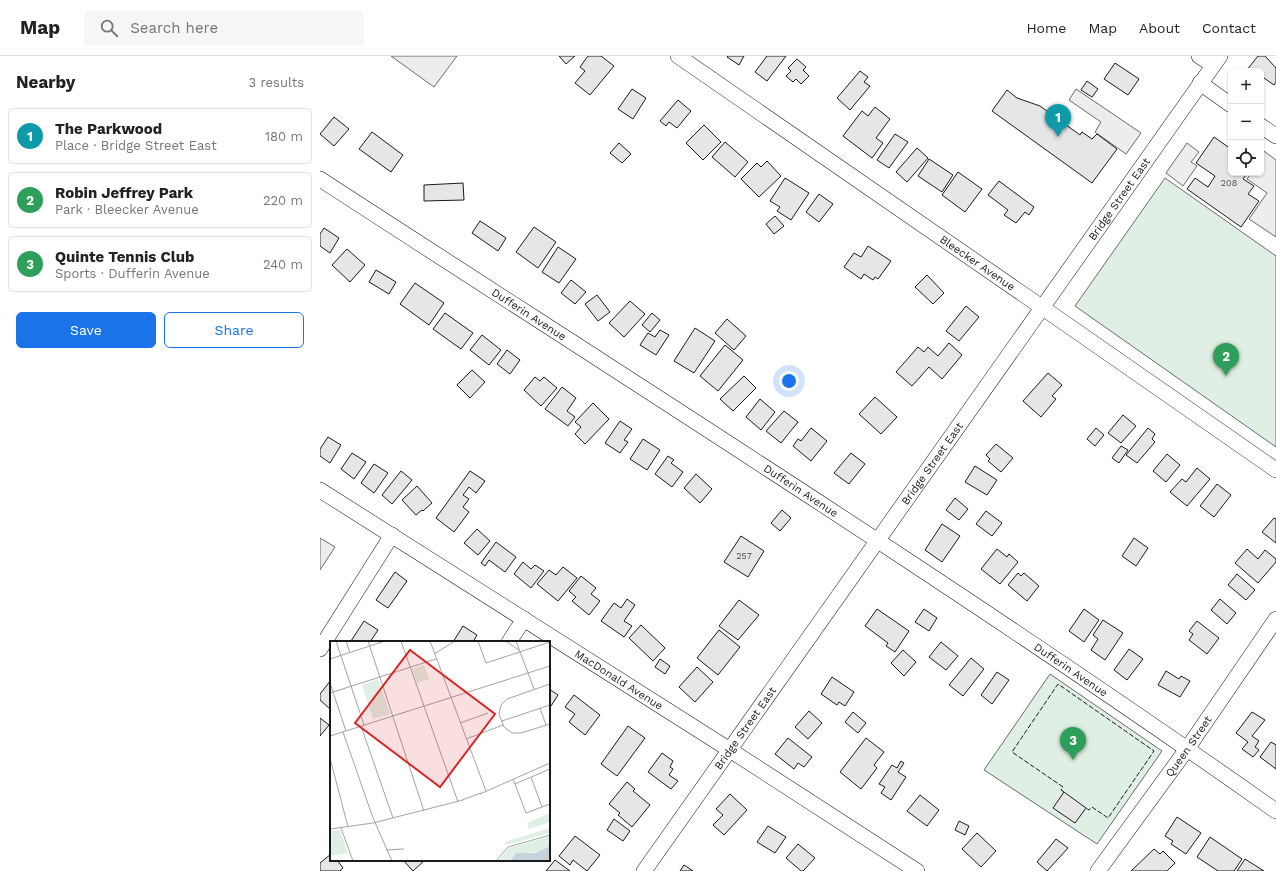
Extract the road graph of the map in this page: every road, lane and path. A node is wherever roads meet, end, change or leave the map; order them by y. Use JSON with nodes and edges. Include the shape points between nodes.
{"nodes":[{"id":1,"x":678,"y":56,"type":"edge"},
{"id":2,"x":1199,"y":56,"type":"edge"},
{"id":3,"x":1216,"y":61,"type":"edge"},
{"id":4,"x":1200,"y":83,"type":"junction"},
{"id":5,"x":1230,"y":104,"type":"edge"},
{"id":6,"x":1264,"y":128,"type":"edge"},
{"id":7,"x":1276,"y":136,"type":"edge"},
{"id":8,"x":320,"y":179,"type":"edge"},
{"id":9,"x":1043,"y":308,"type":"junction"},
{"id":10,"x":1276,"y":470,"type":"edge"},
{"id":11,"x":320,"y":490,"type":"edge"},
{"id":12,"x":392,"y":535,"type":"junction"},
{"id":13,"x":877,"y":541,"type":"junction"},
{"id":14,"x":524,"y":619,"type":"junction"},
{"id":15,"x":1276,"y":620,"type":"edge"},
{"id":16,"x":510,"y":641,"type":"edge"},
{"id":17,"x":320,"y":649,"type":"edge"},
{"id":18,"x":1187,"y":749,"type":"junction"},
{"id":19,"x":730,"y":750,"type":"junction"},
{"id":20,"x":1276,"y":812,"type":"edge"},
{"id":21,"x":644,"y":871,"type":"edge"},
{"id":22,"x":917,"y":871,"type":"edge"},
{"id":23,"x":1098,"y":871,"type":"edge"}],
"edges":[{"from":1,"to":9,"type":"street","name":"Bleecker Avenue"},
{"from":2,"to":3,"type":"street"},
{"from":3,"to":4,"type":"street","name":"Bridge Street East"},
{"from":4,"to":5,"type":"street"},
{"from":4,"to":9,"type":"street","name":"Bridge Street East"},
{"from":6,"to":7,"type":"street"},
{"from":8,"to":13,"type":"street","name":"Dufferin Avenue"},
{"from":9,"to":10,"type":"street","name":"Bleecker Avenue"},
{"from":9,"to":13,"type":"street","name":"Bridge Street East"},
{"from":11,"to":12,"type":"street","name":"MacDonald Avenue"},
{"from":12,"to":14,"type":"street","name":"MacDonald Avenue"},
{"from":12,"to":17,"type":"street"},
{"from":13,"to":18,"type":"street","name":"Dufferin Avenue"},
{"from":13,"to":19,"type":"street","name":"Bridge Street East"},
{"from":14,"to":16,"type":"street"},
{"from":14,"to":19,"type":"street","name":"MacDonald Avenue"},
{"from":15,"to":18,"type":"street","name":"Queen Street"},
{"from":18,"to":20,"type":"street","name":"Dufferin Avenue"},
{"from":18,"to":23,"type":"street","name":"Queen Street"},
{"from":19,"to":21,"type":"street","name":"Bridge Street East"},
{"from":19,"to":22,"type":"street","name":"MacDonald Avenue"}]}
